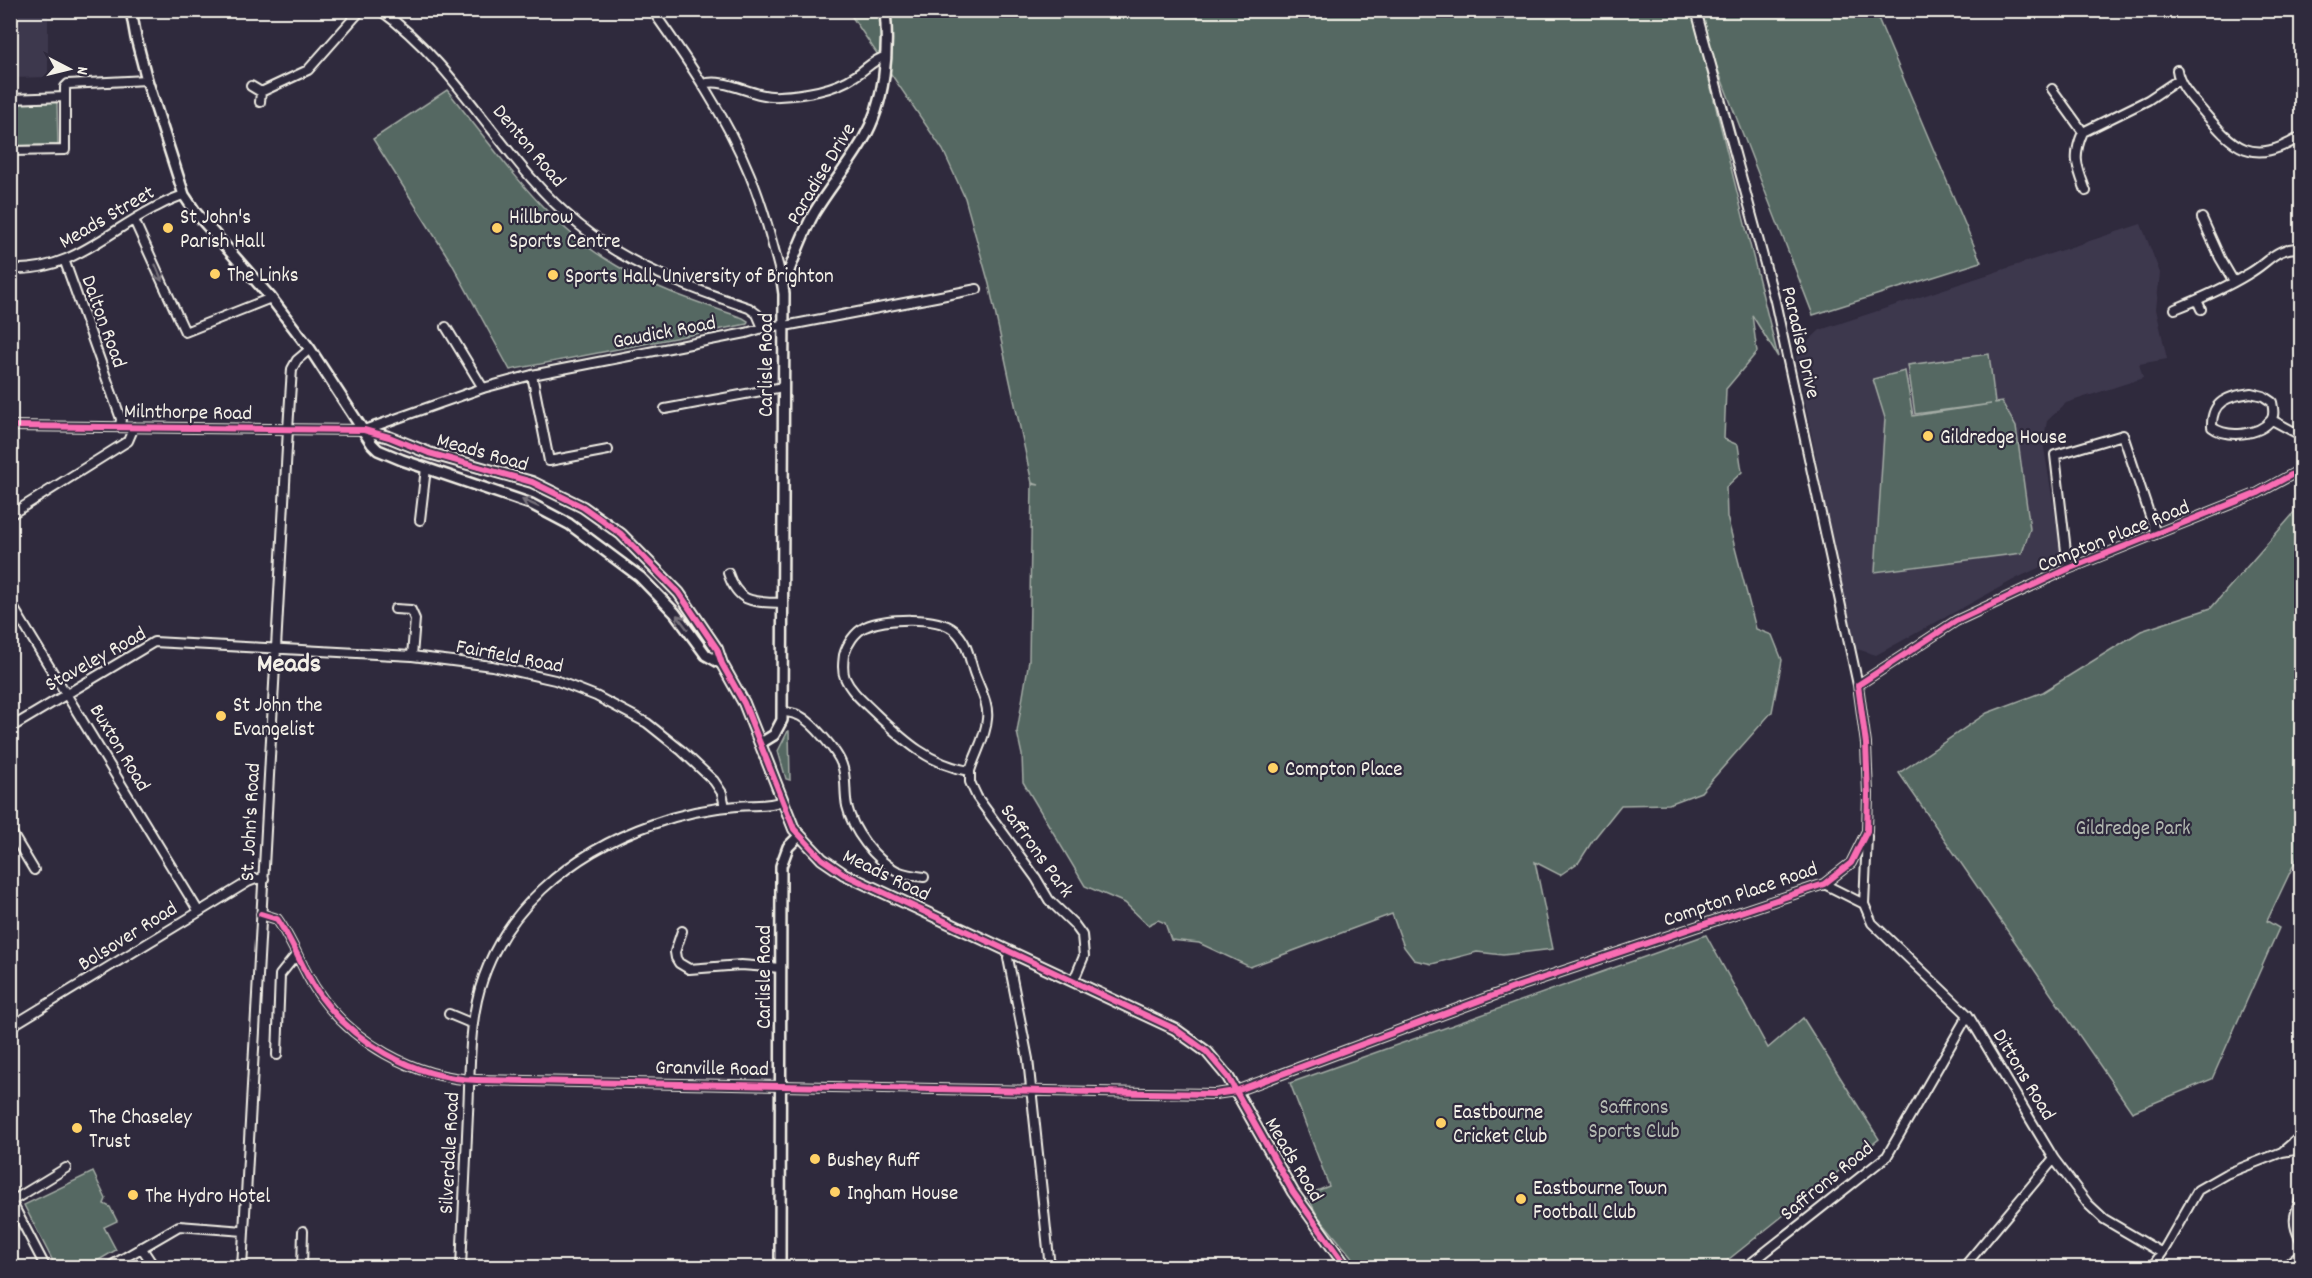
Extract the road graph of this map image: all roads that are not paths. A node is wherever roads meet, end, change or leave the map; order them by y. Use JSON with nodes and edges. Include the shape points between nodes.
{"nodes":[{"id":1,"x":131,"y":10,"type":"edge"},
{"id":2,"x":361,"y":10,"type":"edge"},
{"id":3,"x":380,"y":10,"type":"edge"},
{"id":4,"x":652,"y":10,"type":"edge"},
{"id":5,"x":885,"y":10,"type":"edge"},
{"id":6,"x":1696,"y":10,"type":"edge"},
{"id":7,"x":886,"y":56,"type":"junction"},
{"id":8,"x":2177,"y":70,"type":"dead end"},
{"id":9,"x":147,"y":80,"type":"junction"},
{"id":10,"x":2178,"y":80,"type":"junction"},
{"id":11,"x":702,"y":84,"type":"junction"},
{"id":12,"x":251,"y":86,"type":"dead end"},
{"id":13,"x":2052,"y":89,"type":"dead end"},
{"id":14,"x":261,"y":92,"type":"junction"},
{"id":15,"x":65,"y":97,"type":"junction"},
{"id":16,"x":10,"y":99,"type":"edge"},
{"id":17,"x":260,"y":102,"type":"dead end"},
{"id":18,"x":2083,"y":132,"type":"junction"},
{"id":19,"x":2301,"y":136,"type":"edge"},
{"id":20,"x":10,"y":152,"type":"edge"},
{"id":21,"x":2086,"y":192,"type":"dead end"},
{"id":22,"x":184,"y":195,"type":"junction"},
{"id":23,"x":2202,"y":218,"type":"dead end"},
{"id":24,"x":134,"y":220,"type":"junction"},
{"id":25,"x":2301,"y":248,"type":"edge"},
{"id":26,"x":65,"y":262,"type":"junction"},
{"id":27,"x":10,"y":269,"type":"edge"},
{"id":28,"x":782,"y":280,"type":"junction"},
{"id":29,"x":2234,"y":282,"type":"junction"},
{"id":30,"x":977,"y":289,"type":"dead end"},
{"id":31,"x":271,"y":298,"type":"junction"},
{"id":32,"x":2197,"y":300,"type":"junction"},
{"id":33,"x":2175,"y":309,"type":"dead end"},
{"id":34,"x":2200,"y":309,"type":"dead end"},
{"id":35,"x":783,"y":325,"type":"junction"},
{"id":36,"x":446,"y":327,"type":"dead end"},
{"id":37,"x":763,"y":328,"type":"junction"},
{"id":38,"x":310,"y":349,"type":"junction"},
{"id":39,"x":532,"y":375,"type":"junction"},
{"id":40,"x":783,"y":387,"type":"junction"},
{"id":41,"x":483,"y":388,"type":"junction"},
{"id":42,"x":665,"y":409,"type":"dead end"},
{"id":43,"x":2272,"y":420,"type":"junction"},
{"id":44,"x":10,"y":426,"type":"edge"},
{"id":45,"x":120,"y":426,"type":"junction"},
{"id":46,"x":134,"y":427,"type":"junction"},
{"id":47,"x":288,"y":429,"type":"junction"},
{"id":48,"x":364,"y":430,"type":"junction"},
{"id":49,"x":2301,"y":436,"type":"edge"},
{"id":50,"x":608,"y":450,"type":"dead end"},
{"id":51,"x":426,"y":468,"type":"junction"},
{"id":52,"x":2301,"y":469,"type":"edge"},
{"id":53,"x":10,"y":515,"type":"edge"},
{"id":54,"x":420,"y":520,"type":"dead end"},
{"id":55,"x":2156,"y":534,"type":"junction"},
{"id":56,"x":2068,"y":569,"type":"junction"},
{"id":57,"x":728,"y":573,"type":"dead end"},
{"id":58,"x":10,"y":602,"type":"edge"},
{"id":59,"x":782,"y":603,"type":"junction"},
{"id":60,"x":395,"y":609,"type":"dead end"},
{"id":61,"x":276,"y":648,"type":"junction"},
{"id":62,"x":412,"y":656,"type":"junction"},
{"id":63,"x":722,"y":664,"type":"junction"},
{"id":64,"x":1858,"y":685,"type":"junction"},
{"id":65,"x":67,"y":693,"type":"junction"},
{"id":66,"x":782,"y":712,"type":"junction"},
{"id":67,"x":10,"y":729,"type":"edge"},
{"id":68,"x":762,"y":744,"type":"junction"},
{"id":69,"x":970,"y":771,"type":"junction"},
{"id":70,"x":782,"y":801,"type":"junction"},
{"id":71,"x":725,"y":807,"type":"junction"},
{"id":72,"x":10,"y":830,"type":"edge"},
{"id":73,"x":1867,"y":831,"type":"junction"},
{"id":74,"x":799,"y":836,"type":"junction"},
{"id":75,"x":34,"y":870,"type":"dead end"},
{"id":76,"x":924,"y":877,"type":"dead end"},
{"id":77,"x":264,"y":879,"type":"junction"},
{"id":78,"x":1824,"y":884,"type":"junction"},
{"id":79,"x":1863,"y":904,"type":"junction"},
{"id":80,"x":199,"y":912,"type":"junction"},
{"id":81,"x":261,"y":914,"type":"junction"},
{"id":82,"x":682,"y":931,"type":"dead end"},
{"id":83,"x":1009,"y":951,"type":"junction"},
{"id":84,"x":296,"y":955,"type":"junction"},
{"id":85,"x":781,"y":968,"type":"junction"},
{"id":86,"x":1074,"y":980,"type":"junction"},
{"id":87,"x":448,"y":1014,"type":"dead end"},
{"id":88,"x":1968,"y":1015,"type":"junction"},
{"id":89,"x":473,"y":1024,"type":"junction"},
{"id":90,"x":10,"y":1027,"type":"edge"},
{"id":91,"x":277,"y":1055,"type":"dead end"},
{"id":92,"x":470,"y":1080,"type":"junction"},
{"id":93,"x":781,"y":1085,"type":"junction"},
{"id":94,"x":1031,"y":1090,"type":"junction"},
{"id":95,"x":1236,"y":1091,"type":"junction"},
{"id":96,"x":2301,"y":1135,"type":"edge"},
{"id":97,"x":2301,"y":1149,"type":"edge"},
{"id":98,"x":2282,"y":1152,"type":"junction"},
{"id":99,"x":2054,"y":1159,"type":"junction"},
{"id":100,"x":66,"y":1168,"type":"dead end"},
{"id":101,"x":11,"y":1200,"type":"edge"},
{"id":102,"x":2301,"y":1201,"type":"edge"},
{"id":103,"x":244,"y":1231,"type":"junction"},
{"id":104,"x":303,"y":1231,"type":"dead end"},
{"id":105,"x":2301,"y":1238,"type":"edge"},
{"id":106,"x":141,"y":1247,"type":"junction"},
{"id":107,"x":2162,"y":1253,"type":"junction"},
{"id":108,"x":2301,"y":1255,"type":"edge"},
{"id":109,"x":10,"y":1260,"type":"edge"},
{"id":110,"x":14,"y":1268,"type":"edge"},
{"id":111,"x":46,"y":1268,"type":"edge"},
{"id":112,"x":106,"y":1268,"type":"edge"},
{"id":113,"x":155,"y":1268,"type":"edge"},
{"id":114,"x":242,"y":1268,"type":"edge"},
{"id":115,"x":303,"y":1268,"type":"edge"},
{"id":116,"x":461,"y":1268,"type":"edge"},
{"id":117,"x":780,"y":1268,"type":"edge"},
{"id":118,"x":1050,"y":1268,"type":"edge"},
{"id":119,"x":1347,"y":1268,"type":"edge"},
{"id":120,"x":1745,"y":1268,"type":"edge"},
{"id":121,"x":1963,"y":1268,"type":"edge"},
{"id":122,"x":2151,"y":1268,"type":"edge"},
{"id":123,"x":2286,"y":1268,"type":"edge"}],
"edges":[{"from":1,"to":9,"type":"street","name":"Meads Road"},
{"from":2,"to":14,"type":"street","via":[[308,70]]},
{"from":3,"to":37,"type":"street","name":"Denton Road","via":[[437,60],[532,179],[588,234],[664,277],[749,308],[757,314]]},
{"from":4,"to":11,"type":"street","name":"Carlisle Road"},
{"from":5,"to":7,"type":"street","name":"Paradise Drive"},
{"from":6,"to":64,"type":"street","name":"Paradise Drive","via":[[1775,301]]},
{"from":7,"to":11,"type":"street","via":[[874,60],[848,81],[797,94],[761,96],[724,83]]},
{"from":7,"to":28,"type":"street","name":"Paradise Drive","via":[[872,123],[813,214]]},
{"from":8,"to":10,"type":"street"},
{"from":9,"to":15,"type":"street","via":[[68,84]]},
{"from":9,"to":22,"type":"street","name":"Meads Road"},
{"from":10,"to":18,"type":"street","via":[[2148,100]]},
{"from":10,"to":19,"type":"street","via":[[2225,138],[2241,148],[2270,152]]},
{"from":11,"to":28,"type":"street","name":"Carlisle Road","via":[[750,175]]},
{"from":12,"to":14,"type":"street"},
{"from":13,"to":18,"type":"street"},
{"from":14,"to":17,"type":"street"},
{"from":15,"to":16,"type":"street"},
{"from":15,"to":20,"type":"street","via":[[65,150]]},
{"from":18,"to":21,"type":"street","via":[[2076,162]]},
{"from":22,"to":24,"type":"street","name":"Meads Street"},
{"from":22,"to":31,"type":"street","name":"Meads Road"},
{"from":23,"to":29,"type":"street"},
{"from":24,"to":26,"type":"street","name":"Meads Street"},
{"from":24,"to":31,"type":"street","one_way":true,"via":[[185,332]]},
{"from":25,"to":29,"type":"street","via":[[2277,251]]},
{"from":26,"to":27,"type":"street","name":"Meads Street","via":[[36,269]]},
{"from":26,"to":45,"type":"street","name":"Dalton Road","via":[[121,419]]},
{"from":28,"to":35,"type":"street","name":"Carlisle Road"},
{"from":29,"to":32,"type":"street"},
{"from":30,"to":35,"type":"street","name":"Gaudick Road"},
{"from":31,"to":38,"type":"street","name":"Meads Road"},
{"from":32,"to":33,"type":"street"},
{"from":32,"to":34,"type":"street"},
{"from":35,"to":37,"type":"street","name":"Gaudick Road"},
{"from":35,"to":40,"type":"street","name":"Carlisle Road"},
{"from":36,"to":41,"type":"street"},
{"from":37,"to":39,"type":"street","name":"Gaudick Road"},
{"from":38,"to":47,"type":"street","name":"St. John's Road","via":[[292,369]]},
{"from":38,"to":48,"type":"street","name":"Meads Road"},
{"from":39,"to":41,"type":"street","name":"Gaudick Road"},
{"from":39,"to":50,"type":"street","via":[[549,461]]},
{"from":40,"to":42,"type":"street"},
{"from":40,"to":59,"type":"street","name":"Carlisle Road"},
{"from":41,"to":48,"type":"street","name":"Gaudick Road"},
{"from":43,"to":43,"type":"street","via":[[2272,402],[2251,393],[2235,395],[2216,406],[2212,427],[2231,435],[2251,431]]},
{"from":43,"to":49,"type":"street"},
{"from":44,"to":45,"type":"street","name":"Milnthorpe Road"},
{"from":45,"to":46,"type":"street","name":"Milnthorpe Road"},
{"from":46,"to":47,"type":"street","name":"Milnthorpe Road"},
{"from":46,"to":53,"type":"street","via":[[128,441]]},
{"from":47,"to":48,"type":"street","name":"Milnthorpe Road"},
{"from":47,"to":61,"type":"street","name":"St. John's Road"},
{"from":48,"to":51,"type":"street","name":"Meads Road","via":[[378,450]]},
{"from":48,"to":63,"type":"street","name":"Meads Road","via":[[532,482],[584,507],[606,522],[679,592],[717,649]]},
{"from":51,"to":54,"type":"street"},
{"from":63,"to":51,"type":"street","name":"Meads Road","one_way":true,"via":[[706,655],[675,613],[640,577],[583,533],[531,504]]},
{"from":52,"to":55,"type":"street","name":"Compton Place Road","via":[[2258,493]]},
{"from":55,"to":56,"type":"street","name":"Compton Place Road"},
{"from":55,"to":56,"type":"street","via":[[2123,435],[2055,455]]},
{"from":56,"to":64,"type":"street","name":"Compton Place Road","via":[[1956,621]]},
{"from":57,"to":59,"type":"street","via":[[743,597],[760,603]]},
{"from":58,"to":65,"type":"street","name":"Buxton Road"},
{"from":59,"to":66,"type":"street","name":"Carlisle Road"},
{"from":60,"to":62,"type":"street","via":[[411,610],[415,619]]},
{"from":61,"to":62,"type":"street","name":"Fairfield Road"},
{"from":61,"to":65,"type":"street","name":"Staveley Road","via":[[154,642]]},
{"from":61,"to":77,"type":"street","name":"St. John's Road"},
{"from":62,"to":71,"type":"street","name":"Fairfield Road","via":[[545,677],[603,699],[647,723],[682,751],[714,781]]},
{"from":63,"to":68,"type":"street","name":"Meads Road"},
{"from":64,"to":73,"type":"street","name":"Compton Place Road","via":[[1866,744]]},
{"from":65,"to":67,"type":"street","name":"Staveley Road"},
{"from":65,"to":80,"type":"street","name":"Buxton Road"},
{"from":66,"to":68,"type":"street","name":"Carlisle Road","via":[[778,730]]},
{"from":66,"to":76,"type":"street","via":[[806,720],[837,754],[853,822],[876,855],[898,871]]},
{"from":68,"to":70,"type":"street","name":"Meads Road"},
{"from":69,"to":69,"type":"street","via":[[950,768],[918,750],[855,693],[843,666],[849,643],[859,631],[889,621],[929,621],[948,626],[960,637],[968,650],[987,711],[986,728]]},
{"from":69,"to":86,"type":"street","name":"Saffrons Park","via":[[977,797],[1049,900],[1082,935],[1084,956]]},
{"from":70,"to":71,"type":"street","name":"Silverdale Road"},
{"from":70,"to":74,"type":"street","name":"Meads Road"},
{"from":71,"to":89,"type":"street","name":"Silverdale Road","via":[[686,814],[623,836],[582,858],[544,886],[514,920],[495,952],[484,976]]},
{"from":72,"to":75,"type":"street"},
{"from":73,"to":78,"type":"street","name":"Compton Place Road","via":[[1851,863]]},
{"from":73,"to":79,"type":"street"},
{"from":74,"to":83,"type":"street","name":"Meads Road","via":[[844,874]]},
{"from":74,"to":85,"type":"street","name":"Carlisle Road","via":[[788,848],[781,866]]},
{"from":77,"to":80,"type":"street","name":"Bolsover Road","via":[[248,882]]},
{"from":77,"to":81,"type":"street","name":"St. John's Road"},
{"from":78,"to":79,"type":"street"},
{"from":78,"to":95,"type":"street","name":"Compton Place Road","via":[[1519,986]]},
{"from":79,"to":88,"type":"street","name":"Dittons Road","via":[[1872,923]]},
{"from":80,"to":90,"type":"street","name":"Bolsover Road"},
{"from":81,"to":84,"type":"street","name":"Granville Road","via":[[277,919]]},
{"from":81,"to":103,"type":"street","name":"St. John's Road"},
{"from":82,"to":85,"type":"street","via":[[676,958],[689,969],[741,965]]},
{"from":83,"to":86,"type":"street","name":"Meads Road"},
{"from":83,"to":94,"type":"street"},
{"from":84,"to":91,"type":"street","via":[[280,975]]},
{"from":84,"to":92,"type":"street","name":"Granville Road","via":[[334,1011],[384,1053],[425,1072]]},
{"from":85,"to":93,"type":"street","name":"Carlisle Road"},
{"from":86,"to":95,"type":"street","name":"Meads Road","via":[[1175,1029],[1207,1052]]},
{"from":87,"to":89,"type":"street"},
{"from":88,"to":99,"type":"street","name":"Dittons Road"},
{"from":88,"to":120,"type":"street","name":"Saffrons Road","via":[[1887,1156]]},
{"from":89,"to":92,"type":"street","name":"Silverdale Road"},
{"from":92,"to":93,"type":"street","name":"Granville Road"},
{"from":92,"to":116,"type":"street","name":"Silverdale Road"},
{"from":93,"to":94,"type":"street","name":"Granville Road"},
{"from":93,"to":117,"type":"street","name":"Carlisle Road"},
{"from":94,"to":95,"type":"street","name":"Granville Road","via":[[1203,1094]]},
{"from":94,"to":118,"type":"street"},
{"from":95,"to":119,"type":"street","name":"Meads Road","via":[[1293,1192]]},
{"from":96,"to":98,"type":"street"},
{"from":97,"to":98,"type":"street"},
{"from":98,"to":107,"type":"street","via":[[2226,1174],[2198,1190]]},
{"from":99,"to":107,"type":"street","name":"Dittons Road","via":[[2103,1219]]},
{"from":99,"to":121,"type":"street"},
{"from":100,"to":101,"type":"street"},
{"from":101,"to":111,"type":"street"},
{"from":102,"to":105,"type":"main road","via":[[2296,1215]]},
{"from":103,"to":106,"type":"street","via":[[179,1226]]},
{"from":103,"to":114,"type":"street","name":"St. John's Road"},
{"from":104,"to":115,"type":"street"},
{"from":106,"to":112,"type":"street"},
{"from":106,"to":113,"type":"street"},
{"from":107,"to":122,"type":"street"},
{"from":108,"to":123,"type":"main road"},
{"from":109,"to":110,"type":"main road"}]}
